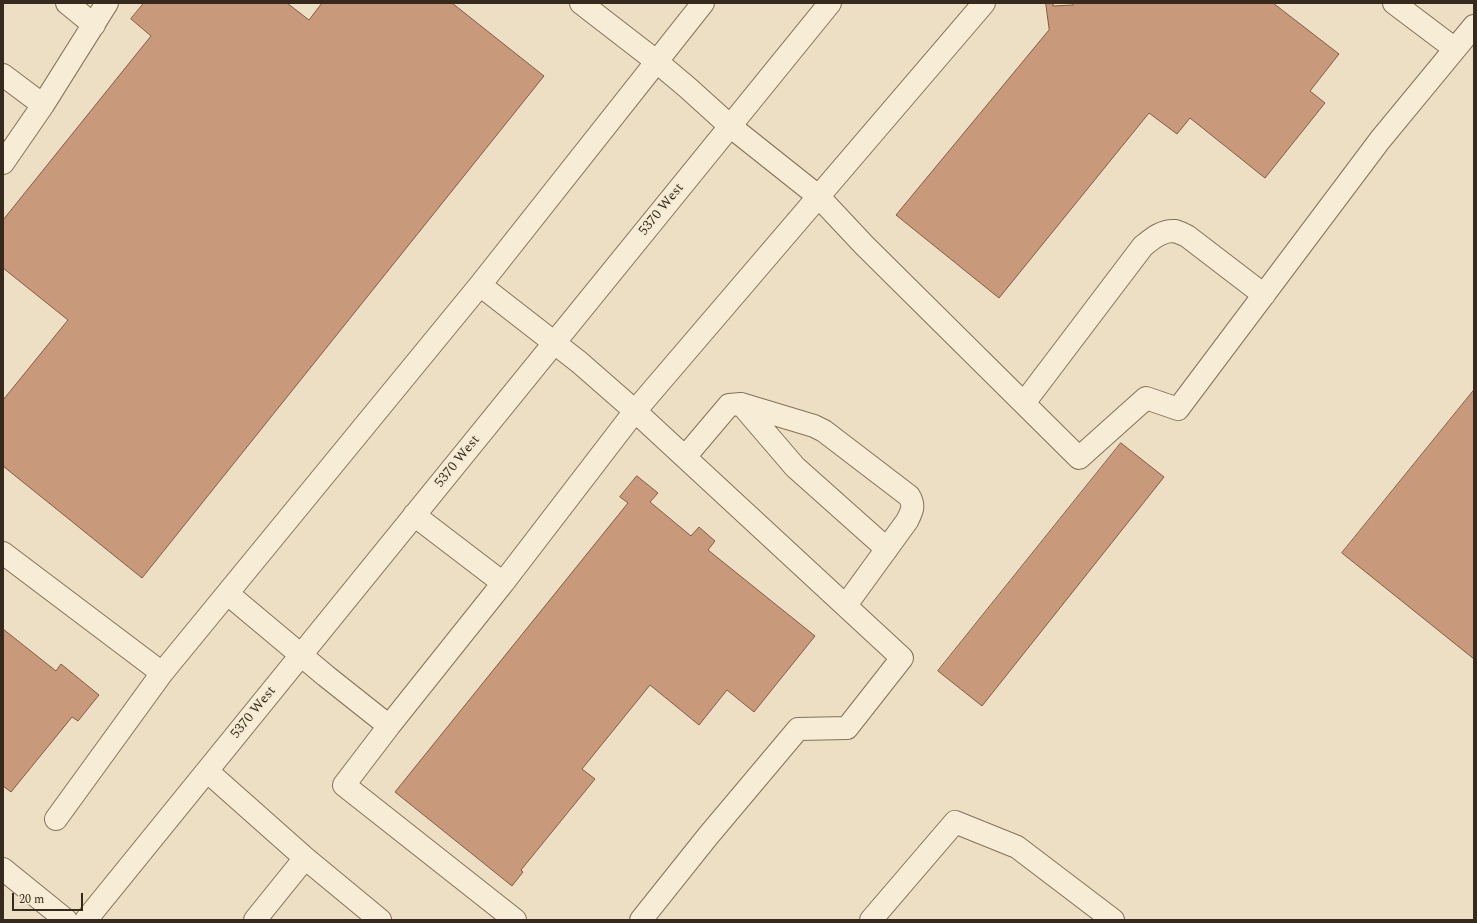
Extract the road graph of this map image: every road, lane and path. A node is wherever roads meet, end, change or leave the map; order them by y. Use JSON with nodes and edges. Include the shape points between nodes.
{"nodes":[{"id":1,"x":66,"y":3,"type":"edge"},
{"id":2,"x":107,"y":3,"type":"edge"},
{"id":3,"x":581,"y":3,"type":"edge"},
{"id":4,"x":702,"y":3,"type":"edge"},
{"id":5,"x":830,"y":3,"type":"edge"},
{"id":6,"x":984,"y":3,"type":"edge"},
{"id":7,"x":1394,"y":3,"type":"edge"},
{"id":8,"x":94,"y":25,"type":"junction"},
{"id":9,"x":1474,"y":26,"type":"edge"},
{"id":10,"x":1455,"y":49,"type":"junction"},
{"id":11,"x":656,"y":61,"type":"junction"},
{"id":12,"x":3,"y":74,"type":"edge"},
{"id":13,"x":43,"y":105,"type":"junction"},
{"id":14,"x":730,"y":126,"type":"junction"},
{"id":15,"x":3,"y":163,"type":"edge"},
{"id":16,"x":818,"y":196,"type":"junction"},
{"id":17,"x":480,"y":285,"type":"junction"},
{"id":18,"x":1264,"y":295,"type":"junction"},
{"id":19,"x":554,"y":343,"type":"junction"},
{"id":20,"x":1024,"y":403,"type":"junction"},
{"id":21,"x":741,"y":404,"type":"junction"},
{"id":22,"x":635,"y":411,"type":"junction"},
{"id":23,"x":685,"y":457,"type":"junction"},
{"id":24,"x":414,"y":515,"type":"junction"},
{"id":25,"x":887,"y":549,"type":"junction"},
{"id":26,"x":3,"y":553,"type":"edge"},
{"id":27,"x":503,"y":582,"type":"junction"},
{"id":28,"x":228,"y":594,"type":"junction"},
{"id":29,"x":846,"y":606,"type":"junction"},
{"id":30,"x":301,"y":655,"type":"junction"},
{"id":31,"x":162,"y":673,"type":"junction"},
{"id":32,"x":389,"y":726,"type":"junction"},
{"id":33,"x":207,"y":771,"type":"junction"},
{"id":34,"x":56,"y":819,"type":"dead end"},
{"id":35,"x":305,"y":858,"type":"junction"},
{"id":36,"x":3,"y":869,"type":"edge"},
{"id":37,"x":66,"y":920,"type":"edge"},
{"id":38,"x":86,"y":920,"type":"edge"},
{"id":39,"x":255,"y":920,"type":"edge"},
{"id":40,"x":380,"y":920,"type":"edge"},
{"id":41,"x":515,"y":920,"type":"edge"},
{"id":42,"x":641,"y":920,"type":"edge"},
{"id":43,"x":871,"y":920,"type":"edge"},
{"id":44,"x":1113,"y":920,"type":"edge"}],
"edges":[{"from":1,"to":8,"type":"street"},
{"from":2,"to":8,"type":"street"},
{"from":3,"to":11,"type":"street"},
{"from":4,"to":11,"type":"street"},
{"from":5,"to":14,"type":"street","name":"5370 West"},
{"from":6,"to":16,"type":"street"},
{"from":7,"to":10,"type":"street"},
{"from":8,"to":13,"type":"street"},
{"from":9,"to":10,"type":"street"},
{"from":10,"to":18,"type":"street","via":[[1380,140]]},
{"from":11,"to":14,"type":"street"},
{"from":11,"to":17,"type":"street"},
{"from":12,"to":13,"type":"street"},
{"from":13,"to":15,"type":"street"},
{"from":14,"to":16,"type":"street"},
{"from":14,"to":19,"type":"street","name":"5370 West"},
{"from":16,"to":20,"type":"street"},
{"from":16,"to":22,"type":"street"},
{"from":17,"to":19,"type":"street"},
{"from":17,"to":28,"type":"street"},
{"from":18,"to":20,"type":"street","via":[[1187,236],[1174,231],[1154,237],[1143,246]]},
{"from":18,"to":20,"type":"street","via":[[1178,410],[1146,398],[1079,458]]},
{"from":19,"to":22,"type":"street"},
{"from":19,"to":24,"type":"street","name":"5370 West"},
{"from":21,"to":23,"type":"street","via":[[729,405]]},
{"from":21,"to":25,"type":"street","via":[[795,467]]},
{"from":21,"to":25,"type":"street","via":[[802,422],[824,432],[909,496],[913,503],[912,512]]},
{"from":22,"to":23,"type":"street"},
{"from":22,"to":27,"type":"street"},
{"from":23,"to":29,"type":"street"},
{"from":24,"to":27,"type":"street"},
{"from":24,"to":30,"type":"street","name":"5370 West"},
{"from":25,"to":29,"type":"street"},
{"from":26,"to":31,"type":"street"},
{"from":27,"to":32,"type":"street"},
{"from":28,"to":30,"type":"street"},
{"from":28,"to":31,"type":"street"},
{"from":29,"to":42,"type":"street","via":[[902,658],[847,728],[798,729]]},
{"from":30,"to":32,"type":"street"},
{"from":30,"to":33,"type":"street","name":"5370 West"},
{"from":31,"to":34,"type":"street"},
{"from":32,"to":41,"type":"street","via":[[344,785]]},
{"from":33,"to":35,"type":"street"},
{"from":33,"to":38,"type":"street","name":"5370 West"},
{"from":35,"to":39,"type":"street"},
{"from":35,"to":40,"type":"street"},
{"from":36,"to":37,"type":"street"},
{"from":43,"to":44,"type":"street","via":[[955,822],[1017,847]]}]}
